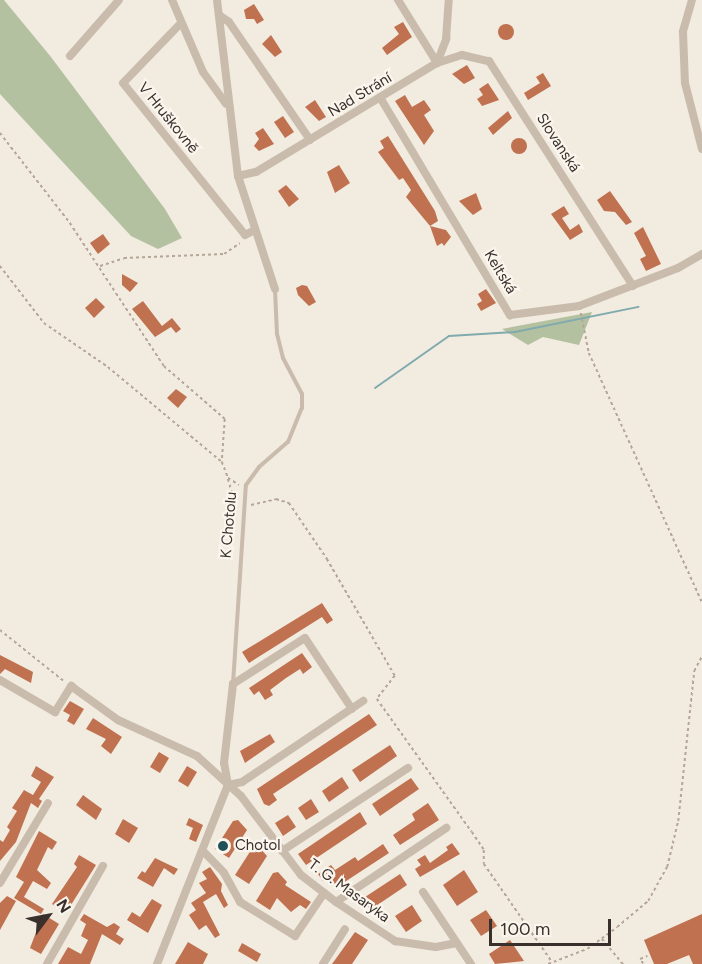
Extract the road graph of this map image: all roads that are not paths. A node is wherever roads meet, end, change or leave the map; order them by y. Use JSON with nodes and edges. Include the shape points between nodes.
{"nodes":[{"id":1,"x":119,"y":0,"type":"edge"},
{"id":2,"x":172,"y":0,"type":"edge"},
{"id":3,"x":217,"y":0,"type":"edge"},
{"id":4,"x":398,"y":0,"type":"edge"},
{"id":5,"x":449,"y":0,"type":"edge"},
{"id":6,"x":692,"y":0,"type":"edge"},
{"id":7,"x":219,"y":15,"type":"junction"},
{"id":8,"x":182,"y":22,"type":"junction"},
{"id":9,"x":70,"y":56,"type":"dead end"},
{"id":10,"x":437,"y":63,"type":"junction"},
{"id":11,"x":381,"y":99,"type":"junction"},
{"id":12,"x":227,"y":105,"type":"junction"},
{"id":13,"x":310,"y":140,"type":"junction"},
{"id":14,"x":702,"y":149,"type":"edge"},
{"id":15,"x":238,"y":176,"type":"junction"},
{"id":16,"x":249,"y":233,"type":"junction"},
{"id":17,"x":702,"y":254,"type":"edge"},
{"id":18,"x":633,"y":286,"type":"junction"},
{"id":19,"x":275,"y":289,"type":"joint"},
{"id":20,"x":0,"y":680,"type":"edge"},
{"id":21,"x":233,"y":684,"type":"junction"},
{"id":22,"x":363,"y":701,"type":"dead end"},
{"id":23,"x":352,"y":709,"type":"junction"},
{"id":24,"x":408,"y":768,"type":"dead end"},
{"id":25,"x":228,"y":785,"type":"junction"},
{"id":26,"x":48,"y":803,"type":"dead end"},
{"id":27,"x":446,"y":828,"type":"dead end"},
{"id":28,"x":203,"y":851,"type":"junction"},
{"id":29,"x":282,"y":851,"type":"junction"},
{"id":30,"x":103,"y":866,"type":"dead end"},
{"id":31,"x":0,"y":883,"type":"edge"},
{"id":32,"x":423,"y":892,"type":"dead end"},
{"id":33,"x":324,"y":893,"type":"junction"},
{"id":34,"x":336,"y":902,"type":"junction"},
{"id":35,"x":345,"y":929,"type":"dead end"},
{"id":36,"x":457,"y":943,"type":"junction"},
{"id":37,"x":47,"y":964,"type":"edge"},
{"id":38,"x":157,"y":964,"type":"edge"},
{"id":39,"x":323,"y":964,"type":"edge"},
{"id":40,"x":471,"y":964,"type":"edge"}],
"edges":[{"from":1,"to":9,"type":"street"},
{"from":2,"to":8,"type":"street"},
{"from":3,"to":7,"type":"street","name":"K Chotolu"},
{"from":4,"to":10,"type":"street"},
{"from":5,"to":10,"type":"street","via":[[446,39]]},
{"from":6,"to":14,"type":"street","via":[[683,32],[685,82]]},
{"from":7,"to":12,"type":"street","name":"K Chotolu"},
{"from":7,"to":13,"type":"street","via":[[229,22]]},
{"from":8,"to":12,"type":"street","via":[[203,72]]},
{"from":8,"to":16,"type":"street","name":"V Hruškovně","via":[[123,83]]},
{"from":10,"to":11,"type":"street","name":"Nad Strání"},
{"from":10,"to":18,"type":"street","name":"Slovanská","via":[[462,55],[489,61]]},
{"from":11,"to":13,"type":"street","name":"Nad Strání"},
{"from":11,"to":18,"type":"street","name":"Keltská","via":[[510,315],[579,306]]},
{"from":12,"to":15,"type":"street","name":"K Chotolu"},
{"from":13,"to":15,"type":"street","name":"Nad Strání","via":[[256,172]]},
{"from":15,"to":16,"type":"street","name":"K Chotolu"},
{"from":16,"to":19,"type":"street","name":"K Chotolu"},
{"from":17,"to":18,"type":"street","name":"Keltská"},
{"from":19,"to":21,"type":"lane","name":"K Chotolu","via":[[277,334],[283,358],[302,394],[302,408],[288,441],[259,466],[246,485]]},
{"from":20,"to":25,"type":"street","name":"T. G. Masaryka","via":[[55,712],[70,686],[118,720],[197,756]]},
{"from":21,"to":23,"type":"street","via":[[305,638]]},
{"from":21,"to":25,"type":"street","name":"K Chotolu","via":[[224,763]]},
{"from":22,"to":23,"type":"street"},
{"from":23,"to":25,"type":"street","via":[[242,782]]},
{"from":24,"to":29,"type":"street"},
{"from":25,"to":28,"type":"street","name":"K Chotolu"},
{"from":25,"to":29,"type":"street","name":"T. G. Masaryka","via":[[241,796]]},
{"from":26,"to":31,"type":"street"},
{"from":27,"to":34,"type":"street"},
{"from":28,"to":33,"type":"street","via":[[224,873],[240,902],[295,936]]},
{"from":28,"to":38,"type":"street","name":"K Chotolu"},
{"from":29,"to":33,"type":"street","name":"T. G. Masaryka","via":[[301,875]]},
{"from":30,"to":37,"type":"street"},
{"from":32,"to":36,"type":"street"},
{"from":33,"to":34,"type":"street","name":"T. G. Masaryka"},
{"from":34,"to":36,"type":"street","name":"T. G. Masaryka","via":[[395,941],[436,947]]},
{"from":35,"to":39,"type":"street"},
{"from":36,"to":40,"type":"street"}]}
